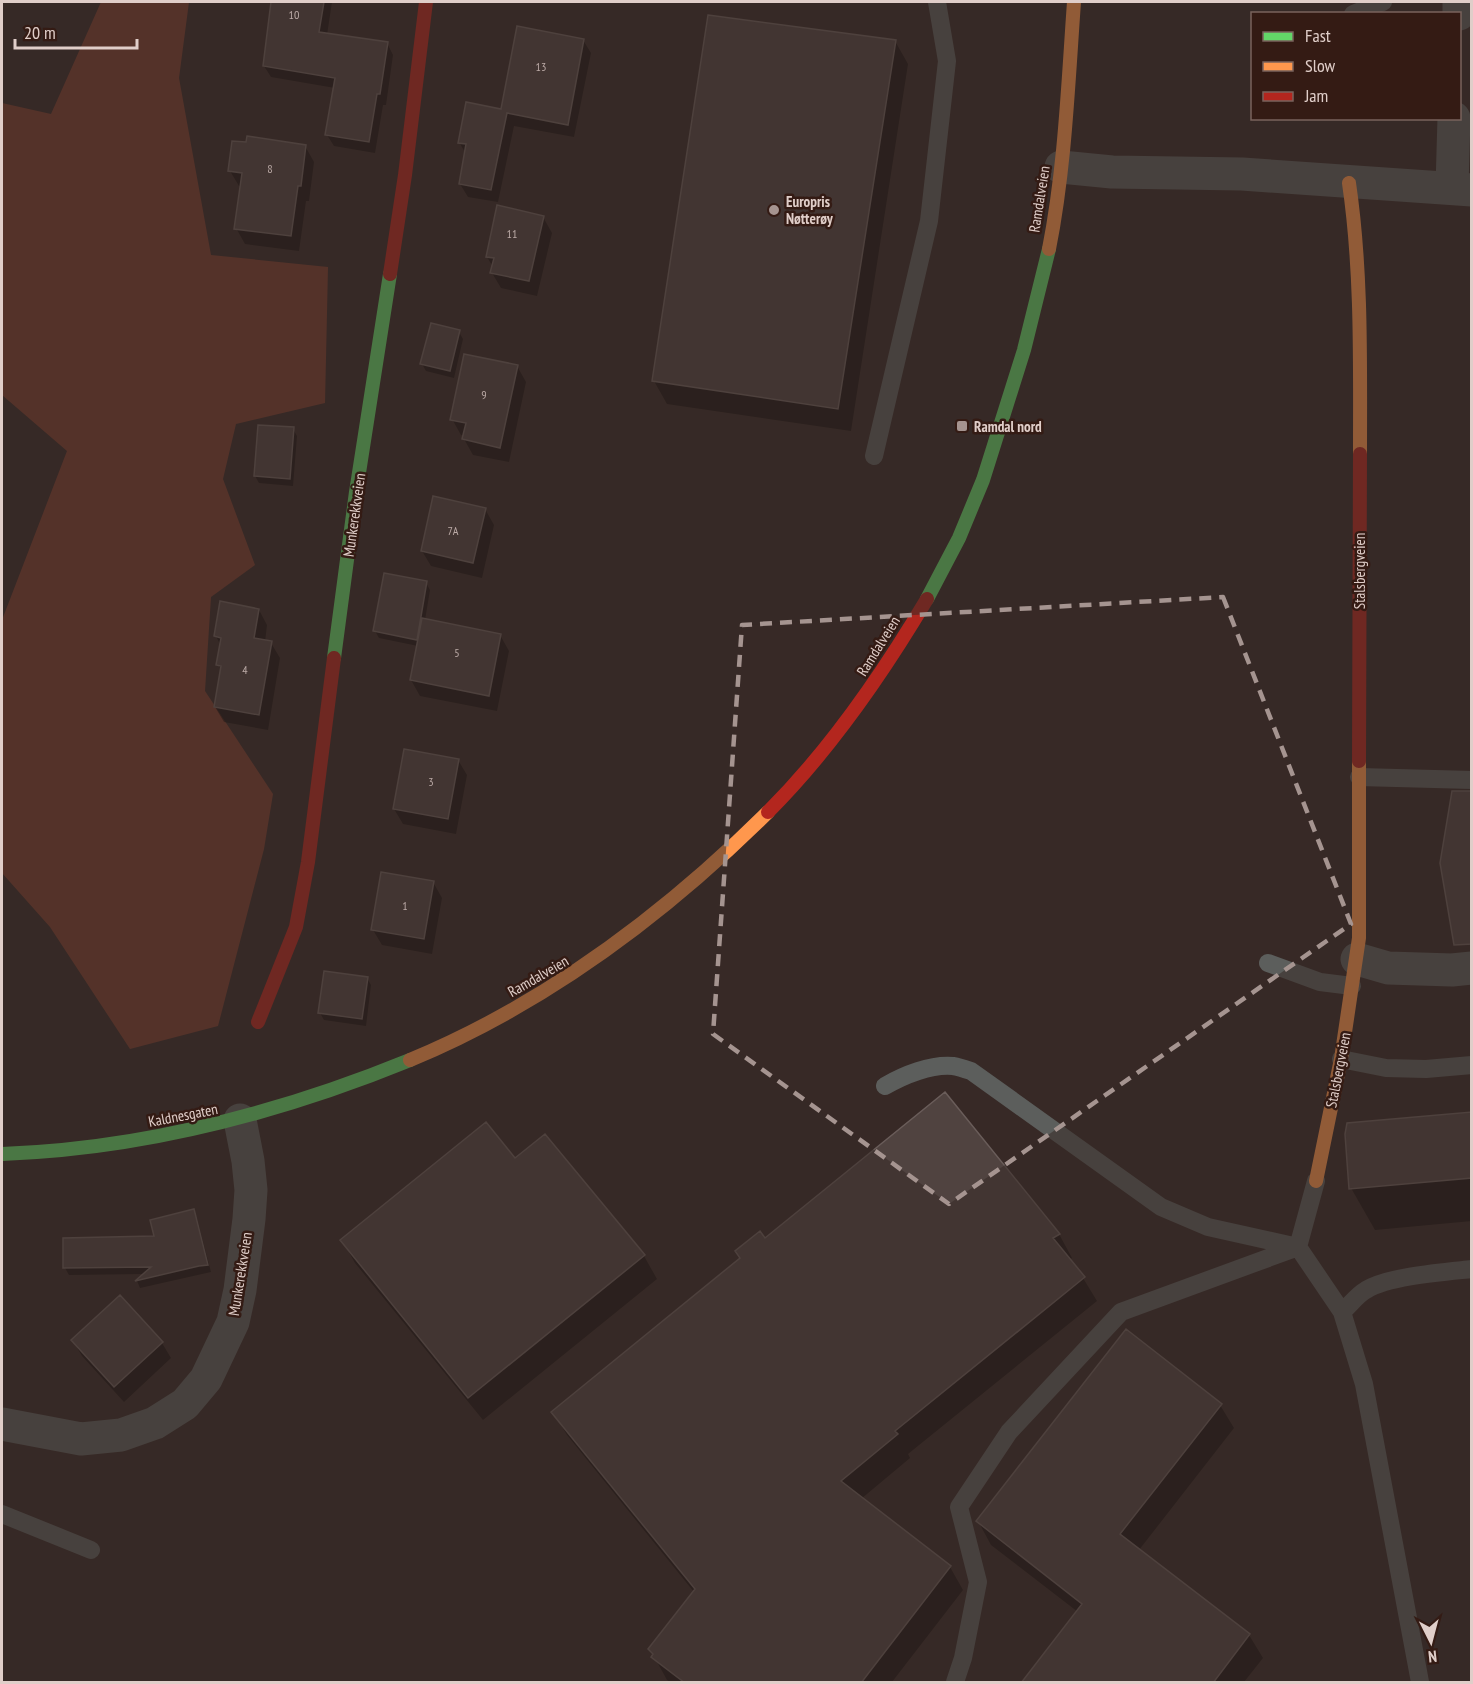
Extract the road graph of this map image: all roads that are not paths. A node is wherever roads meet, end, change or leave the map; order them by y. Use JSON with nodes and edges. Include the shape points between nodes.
{"nodes":[{"id":1,"x":426,"y":2,"type":"edge"},
{"id":2,"x":937,"y":2,"type":"edge"},
{"id":3,"x":1074,"y":2,"type":"edge"},
{"id":4,"x":1383,"y":2,"type":"edge"},
{"id":5,"x":1358,"y":12,"type":"edge"},
{"id":6,"x":1454,"y":120,"type":"edge"},
{"id":7,"x":1061,"y":167,"type":"junction"},
{"id":8,"x":1349,"y":183,"type":"junction"},
{"id":9,"x":1462,"y":189,"type":"edge"},
{"id":10,"x":874,"y":456,"type":"dead end"},
{"id":11,"x":1359,"y":777,"type":"junction"},
{"id":12,"x":1472,"y":780,"type":"edge"},
{"id":13,"x":1268,"y":963,"type":"dead end"},
{"id":14,"x":1472,"y":968,"type":"edge"},
{"id":15,"x":1354,"y":972,"type":"junction"},
{"id":16,"x":258,"y":1022,"type":"dead end"},
{"id":17,"x":1341,"y":1059,"type":"junction"},
{"id":18,"x":1472,"y":1065,"type":"edge"},
{"id":19,"x":366,"y":1080,"type":"joint"},
{"id":20,"x":885,"y":1086,"type":"dead end"},
{"id":21,"x":240,"y":1120,"type":"junction"},
{"id":22,"x":2,"y":1154,"type":"edge"},
{"id":23,"x":1316,"y":1181,"type":"joint"},
{"id":24,"x":1298,"y":1247,"type":"junction"},
{"id":25,"x":1472,"y":1269,"type":"edge"},
{"id":26,"x":1342,"y":1312,"type":"junction"},
{"id":27,"x":2,"y":1424,"type":"edge"},
{"id":28,"x":2,"y":1514,"type":"edge"},
{"id":29,"x":91,"y":1551,"type":"dead end"},
{"id":30,"x":955,"y":1683,"type":"edge"},
{"id":31,"x":1420,"y":1683,"type":"edge"}],
"edges":[{"from":1,"to":16,"type":"street","name":"Munkerekkveien","via":[[308,862],[296,927]]},
{"from":2,"to":10,"type":"lane","via":[[947,61],[930,221]]},
{"from":3,"to":7,"type":"street","name":"Ramdalveien"},
{"from":4,"to":5,"type":"lane"},
{"from":6,"to":9,"type":"street"},
{"from":7,"to":8,"type":"street","via":[[1112,172],[1242,174]]},
{"from":7,"to":19,"type":"street","name":"Ramdalveien","via":[[1034,316],[991,460],[973,507],[931,592],[868,692],[789,791],[705,875],[625,939],[483,1027]]},
{"from":8,"to":9,"type":"street"},
{"from":8,"to":11,"type":"street","name":"Stalsbergveien","via":[[1360,338]]},
{"from":11,"to":12,"type":"lane"},
{"from":11,"to":15,"type":"street","name":"Stalsbergveien","via":[[1359,938]]},
{"from":13,"to":15,"type":"lane","via":[[1320,982]]},
{"from":14,"to":15,"type":"street"},
{"from":15,"to":17,"type":"street","name":"Stalsbergveien"},
{"from":17,"to":18,"type":"lane","via":[[1386,1068]]},
{"from":17,"to":23,"type":"street","name":"Stalsbergveien"},
{"from":19,"to":21,"type":"street","name":"Kaldnesgaten"},
{"from":20,"to":24,"type":"lane","via":[[902,1076],[933,1068],[952,1066],[971,1071],[1161,1207],[1208,1227]]},
{"from":21,"to":22,"type":"street","name":"Kaldnesgaten","via":[[124,1143]]},
{"from":21,"to":27,"type":"street","name":"Munkerekkveien","via":[[251,1190],[240,1290],[233,1322],[206,1379],[185,1404],[155,1423],[121,1435],[81,1439]]},
{"from":23,"to":24,"type":"lane"},
{"from":24,"to":26,"type":"lane"},
{"from":24,"to":30,"type":"lane","via":[[1121,1312],[1009,1432],[959,1507],[978,1582]]},
{"from":25,"to":26,"type":"lane","via":[[1375,1285],[1364,1290]]},
{"from":26,"to":31,"type":"lane","via":[[1364,1383]]},
{"from":28,"to":29,"type":"lane"}]}
